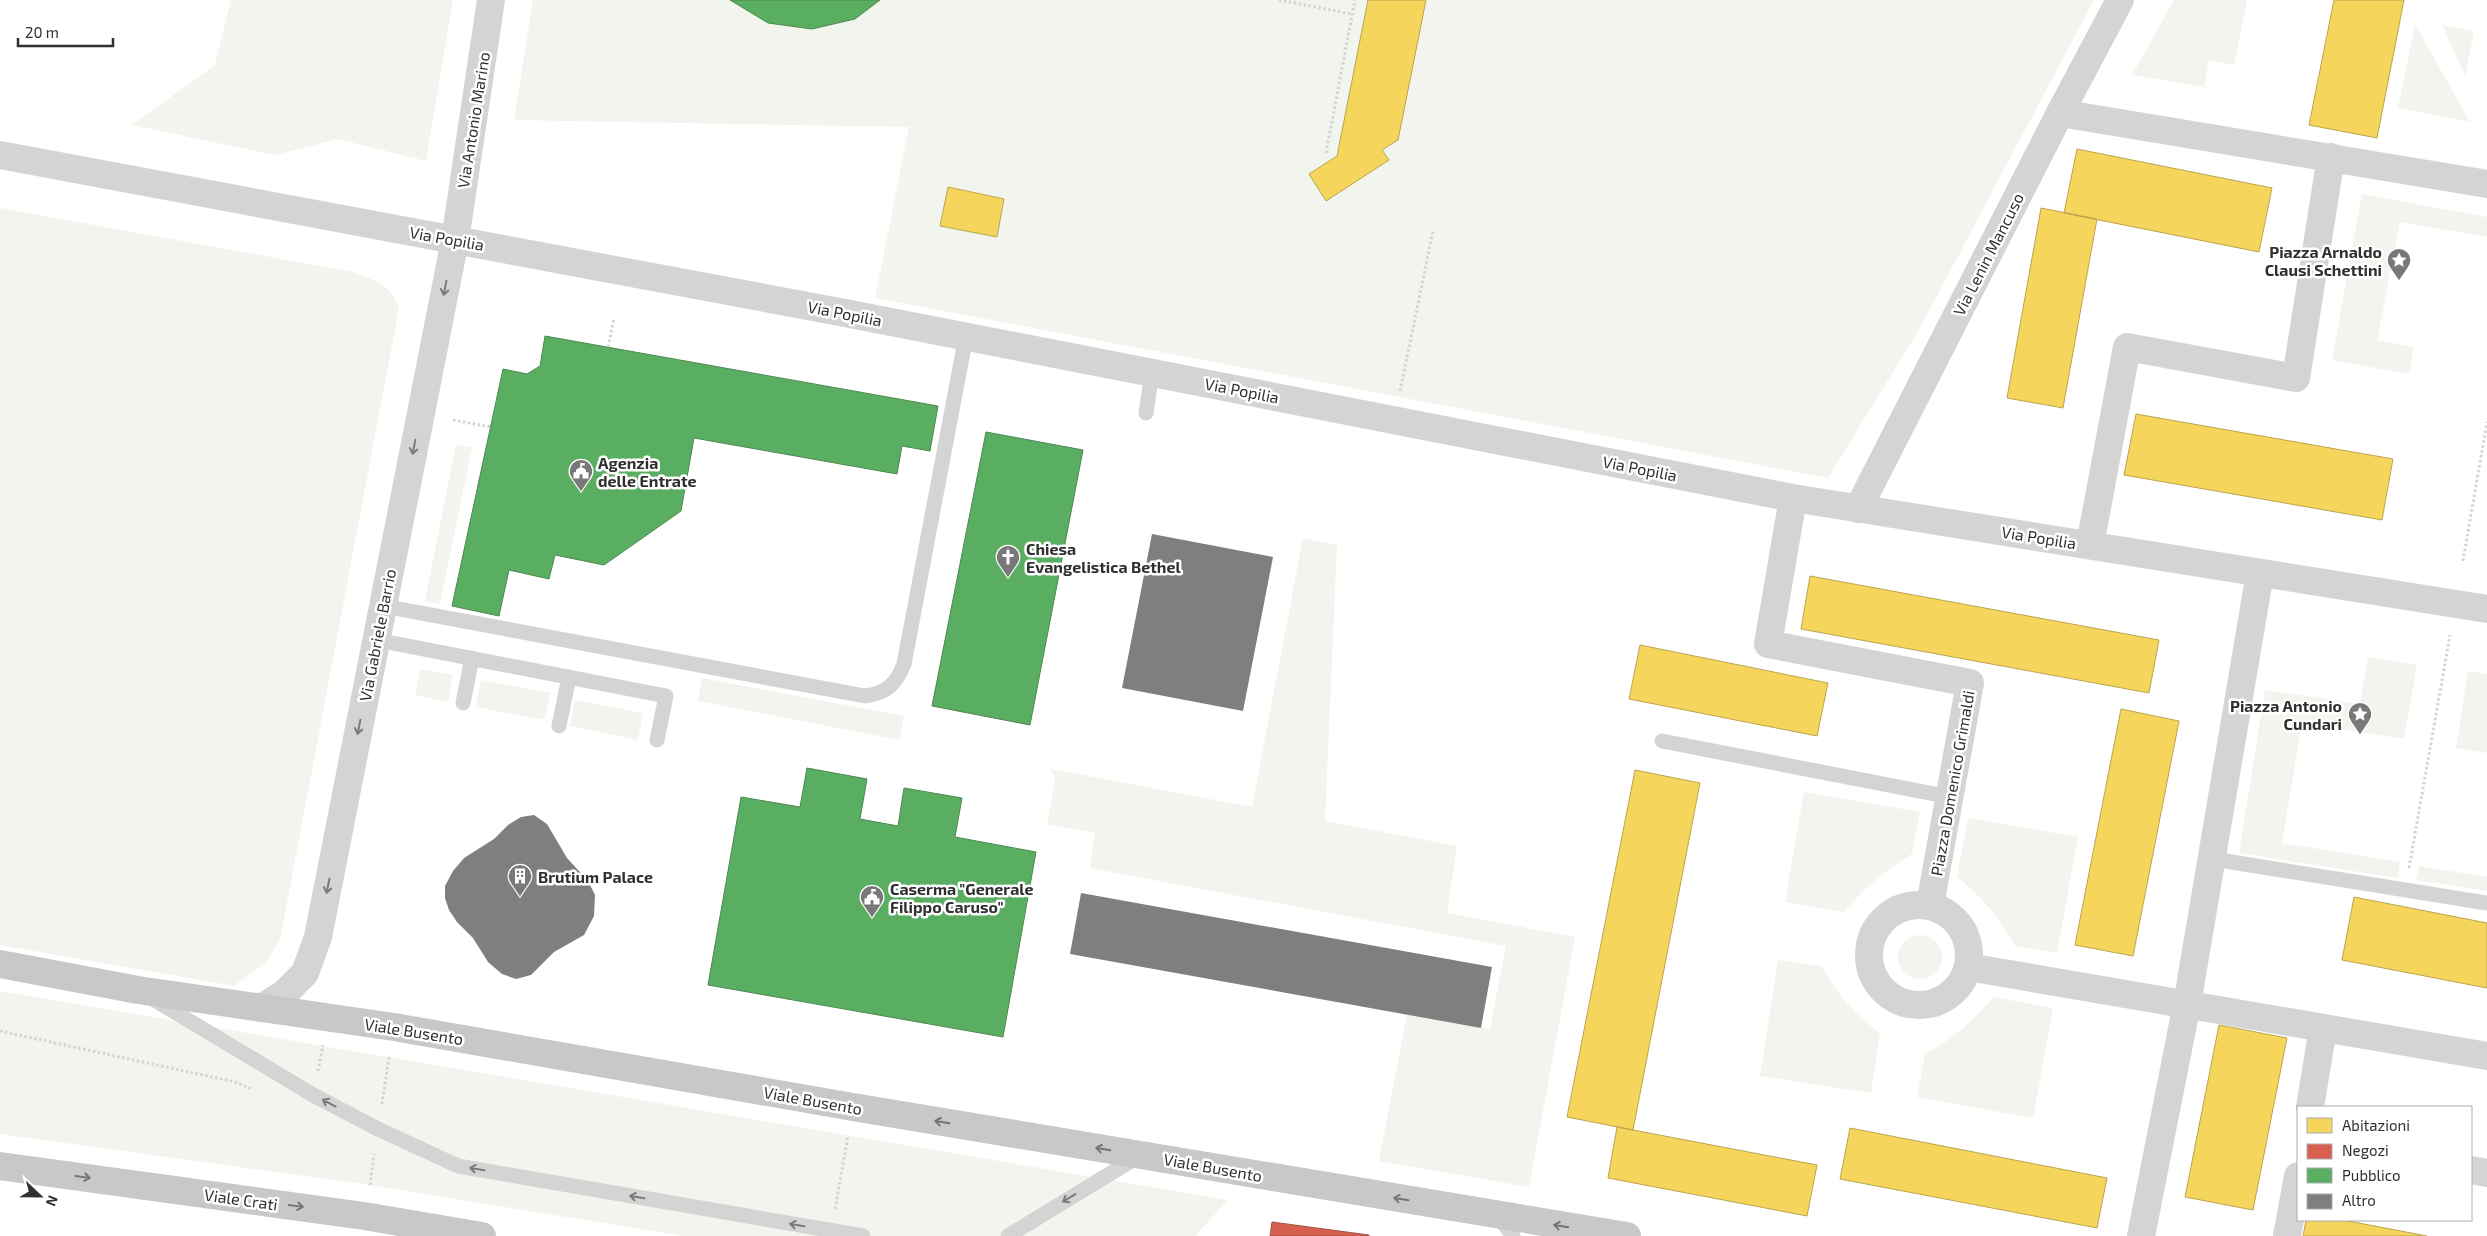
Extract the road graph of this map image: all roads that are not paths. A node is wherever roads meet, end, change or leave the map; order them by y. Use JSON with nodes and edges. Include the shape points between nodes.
{"nodes":[{"id":1,"x":491,"y":0,"type":"edge"},
{"id":2,"x":2120,"y":0,"type":"edge"},
{"id":3,"x":2060,"y":112,"type":"junction"},
{"id":4,"x":0,"y":155,"type":"edge"},
{"id":5,"x":2331,"y":157,"type":"junction"},
{"id":6,"x":2487,"y":184,"type":"edge"},
{"id":7,"x":454,"y":240,"type":"junction"},
{"id":8,"x":966,"y":336,"type":"junction"},
{"id":9,"x":1152,"y":373,"type":"junction"},
{"id":10,"x":1146,"y":413,"type":"dead end"},
{"id":11,"x":1793,"y":498,"type":"junction"},
{"id":12,"x":1858,"y":509,"type":"junction"},
{"id":13,"x":2090,"y":545,"type":"junction"},
{"id":14,"x":2260,"y":573,"type":"junction"},
{"id":15,"x":383,"y":606,"type":"junction"},
{"id":16,"x":2487,"y":609,"type":"edge"},
{"id":17,"x":377,"y":640,"type":"junction"},
{"id":18,"x":472,"y":658,"type":"junction"},
{"id":19,"x":569,"y":677,"type":"junction"},
{"id":20,"x":463,"y":703,"type":"dead end"},
{"id":21,"x":559,"y":726,"type":"dead end"},
{"id":22,"x":657,"y":740,"type":"dead end"},
{"id":23,"x":1662,"y":741,"type":"dead end"},
{"id":24,"x":1950,"y":797,"type":"junction"},
{"id":25,"x":2213,"y":859,"type":"junction"},
{"id":26,"x":2487,"y":903,"type":"edge"},
{"id":27,"x":1930,"y":905,"type":"junction"},
{"id":28,"x":0,"y":964,"type":"edge"},
{"id":29,"x":1968,"y":966,"type":"junction"},
{"id":30,"x":138,"y":990,"type":"junction"},
{"id":31,"x":2187,"y":1004,"type":"junction"},
{"id":32,"x":261,"y":1008,"type":"junction"},
{"id":33,"x":2323,"y":1028,"type":"junction"},
{"id":34,"x":2487,"y":1056,"type":"edge"},
{"id":35,"x":2310,"y":1106,"type":"edge"},
{"id":36,"x":1141,"y":1155,"type":"junction"},
{"id":37,"x":0,"y":1166,"type":"edge"},
{"id":38,"x":2472,"y":1170,"type":"edge"},
{"id":39,"x":2487,"y":1173,"type":"edge"},
{"id":40,"x":2297,"y":1182,"type":"edge"},
{"id":41,"x":1505,"y":1226,"type":"edge"},
{"id":42,"x":407,"y":1230,"type":"edge"},
{"id":43,"x":482,"y":1236,"type":"edge"},
{"id":44,"x":863,"y":1236,"type":"edge"},
{"id":45,"x":1008,"y":1236,"type":"edge"},
{"id":46,"x":1626,"y":1236,"type":"edge"},
{"id":47,"x":2141,"y":1236,"type":"edge"},
{"id":48,"x":2288,"y":1236,"type":"edge"}],
"edges":[{"from":1,"to":7,"type":"street","name":"Via Antonio Marino"},
{"from":2,"to":3,"type":"street","name":"Via Lenin Mancuso"},
{"from":3,"to":5,"type":"street"},
{"from":3,"to":12,"type":"street","name":"Via Lenin Mancuso"},
{"from":4,"to":7,"type":"street","name":"Via Popilia"},
{"from":5,"to":6,"type":"street"},
{"from":5,"to":13,"type":"street","via":[[2296,378],[2127,346]]},
{"from":7,"to":8,"type":"street","name":"Via Popilia"},
{"from":7,"to":15,"type":"street","name":"Via Gabriele Barrio","one_way":true},
{"from":8,"to":9,"type":"street","name":"Via Popilia"},
{"from":8,"to":15,"type":"lane","via":[[904,664],[889,689],[865,696],[772,675]]},
{"from":9,"to":10,"type":"lane"},
{"from":9,"to":11,"type":"street","name":"Via Popilia"},
{"from":11,"to":12,"type":"street","name":"Via Popilia"},
{"from":11,"to":24,"type":"street","name":"Piazza Domenico Grimaldi","via":[[1768,644],[1970,683]]},
{"from":12,"to":13,"type":"street","name":"Via Popilia"},
{"from":13,"to":14,"type":"street","name":"Via Popilia"},
{"from":14,"to":16,"type":"street","name":"Via Popilia"},
{"from":14,"to":25,"type":"street"},
{"from":15,"to":17,"type":"street","name":"Via Gabriele Barrio"},
{"from":17,"to":18,"type":"lane"},
{"from":17,"to":32,"type":"street","name":"Via Gabriele Barrio","one_way":true,"via":[[318,937],[305,973],[285,994]]},
{"from":18,"to":19,"type":"lane"},
{"from":18,"to":20,"type":"lane"},
{"from":19,"to":21,"type":"lane"},
{"from":19,"to":22,"type":"lane","via":[[666,696]]},
{"from":23,"to":24,"type":"lane"},
{"from":24,"to":27,"type":"street","name":"Piazza Domenico Grimaldi"},
{"from":25,"to":26,"type":"lane"},
{"from":25,"to":31,"type":"street"},
{"from":27,"to":29,"type":"street","via":[[1957,921],[1966,935]]},
{"from":27,"to":29,"type":"street","via":[[1914,904],[1898,909],[1884,918],[1874,932],[1869,949],[1870,966],[1877,982],[1888,995],[1904,1003],[1921,1005],[1938,1002],[1952,994]]},
{"from":28,"to":30,"type":"main road","name":"Viale Busento"},
{"from":29,"to":31,"type":"street"},
{"from":30,"to":32,"type":"main road","name":"Viale Busento"},
{"from":44,"to":30,"type":"lane","one_way":true,"via":[[458,1166],[313,1095]]},
{"from":31,"to":33,"type":"street"},
{"from":31,"to":47,"type":"street"},
{"from":36,"to":32,"type":"main road","name":"Viale Busento","one_way":true,"via":[[404,1029]]},
{"from":33,"to":34,"type":"street"},
{"from":33,"to":35,"type":"street"},
{"from":41,"to":36,"type":"main road","name":"Viale Busento","one_way":true},
{"from":36,"to":45,"type":"lane","one_way":true},
{"from":37,"to":42,"type":"main road","name":"Viale Crati","one_way":true},
{"from":38,"to":39,"type":"street"},
{"from":40,"to":48,"type":"street"},
{"from":46,"to":41,"type":"main road","name":"Viale Busento","one_way":true},
{"from":42,"to":43,"type":"main road","name":"Viale Crati"}]}
